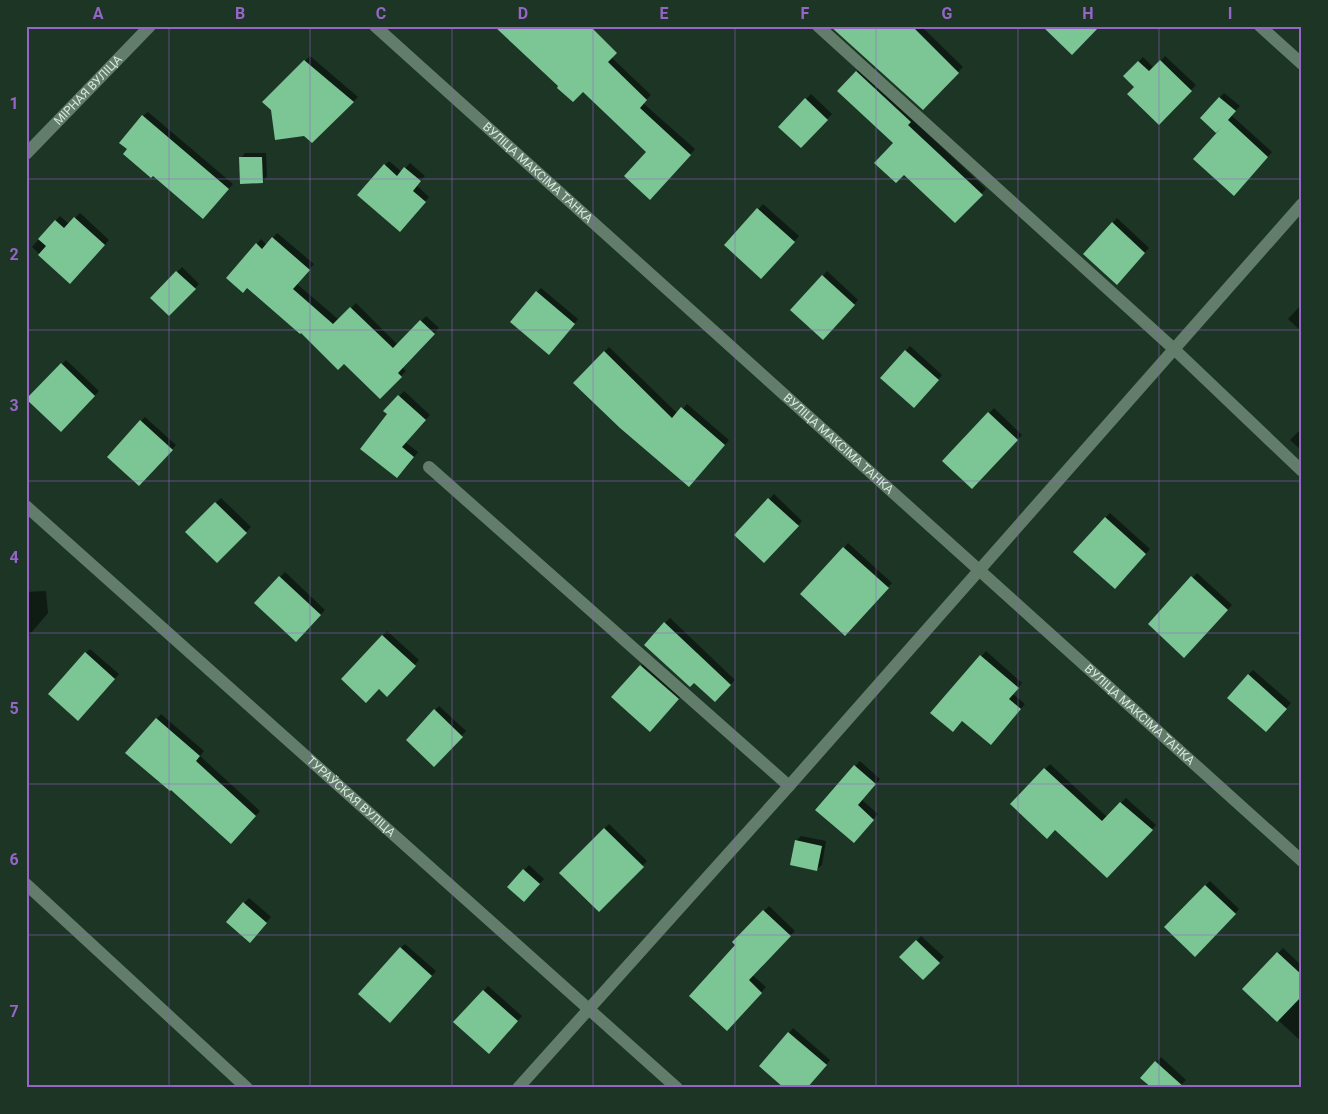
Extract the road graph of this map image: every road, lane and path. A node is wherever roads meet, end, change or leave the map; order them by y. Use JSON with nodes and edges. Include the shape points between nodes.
{"nodes":[{"id":1,"x":150,"y":26,"type":"edge"},
{"id":2,"x":375,"y":26,"type":"edge"},
{"id":3,"x":818,"y":26,"type":"edge"},
{"id":4,"x":1260,"y":26,"type":"edge"},
{"id":5,"x":1302,"y":64,"type":"edge"},
{"id":6,"x":26,"y":154,"type":"edge"},
{"id":7,"x":1302,"y":204,"type":"edge"},
{"id":8,"x":1174,"y":349,"type":"junction"},
{"id":9,"x":429,"y":467,"type":"dead end"},
{"id":10,"x":1302,"y":471,"type":"edge"},
{"id":11,"x":26,"y":506,"type":"edge"},
{"id":12,"x":980,"y":570,"type":"junction"},
{"id":13,"x":788,"y":786,"type":"junction"},
{"id":14,"x":1302,"y":861,"type":"edge"},
{"id":15,"x":26,"y":884,"type":"edge"},
{"id":16,"x":588,"y":1010,"type":"junction"},
{"id":17,"x":247,"y":1088,"type":"edge"},
{"id":18,"x":518,"y":1088,"type":"edge"},
{"id":19,"x":677,"y":1088,"type":"edge"}],
"edges":[{"from":1,"to":6,"type":"street","name":"МІРНАЯ ВУЛІЦА"},
{"from":2,"to":12,"type":"street","name":"ВУЛІЦА МАКСІМА ТАНКА"},
{"from":3,"to":8,"type":"street"},
{"from":4,"to":5,"type":"street"},
{"from":7,"to":8,"type":"street"},
{"from":8,"to":10,"type":"street"},
{"from":8,"to":12,"type":"street"},
{"from":9,"to":13,"type":"street"},
{"from":11,"to":16,"type":"street","name":"ТУРАЎСКАЯ ВУЛІЦА"},
{"from":12,"to":13,"type":"street"},
{"from":12,"to":14,"type":"street","name":"ВУЛІЦА МАКСІМА ТАНКА"},
{"from":13,"to":16,"type":"street"},
{"from":15,"to":17,"type":"street"},
{"from":16,"to":18,"type":"street"},
{"from":16,"to":19,"type":"street","name":"ТУРАЎСКАЯ ВУЛІЦА"}]}
